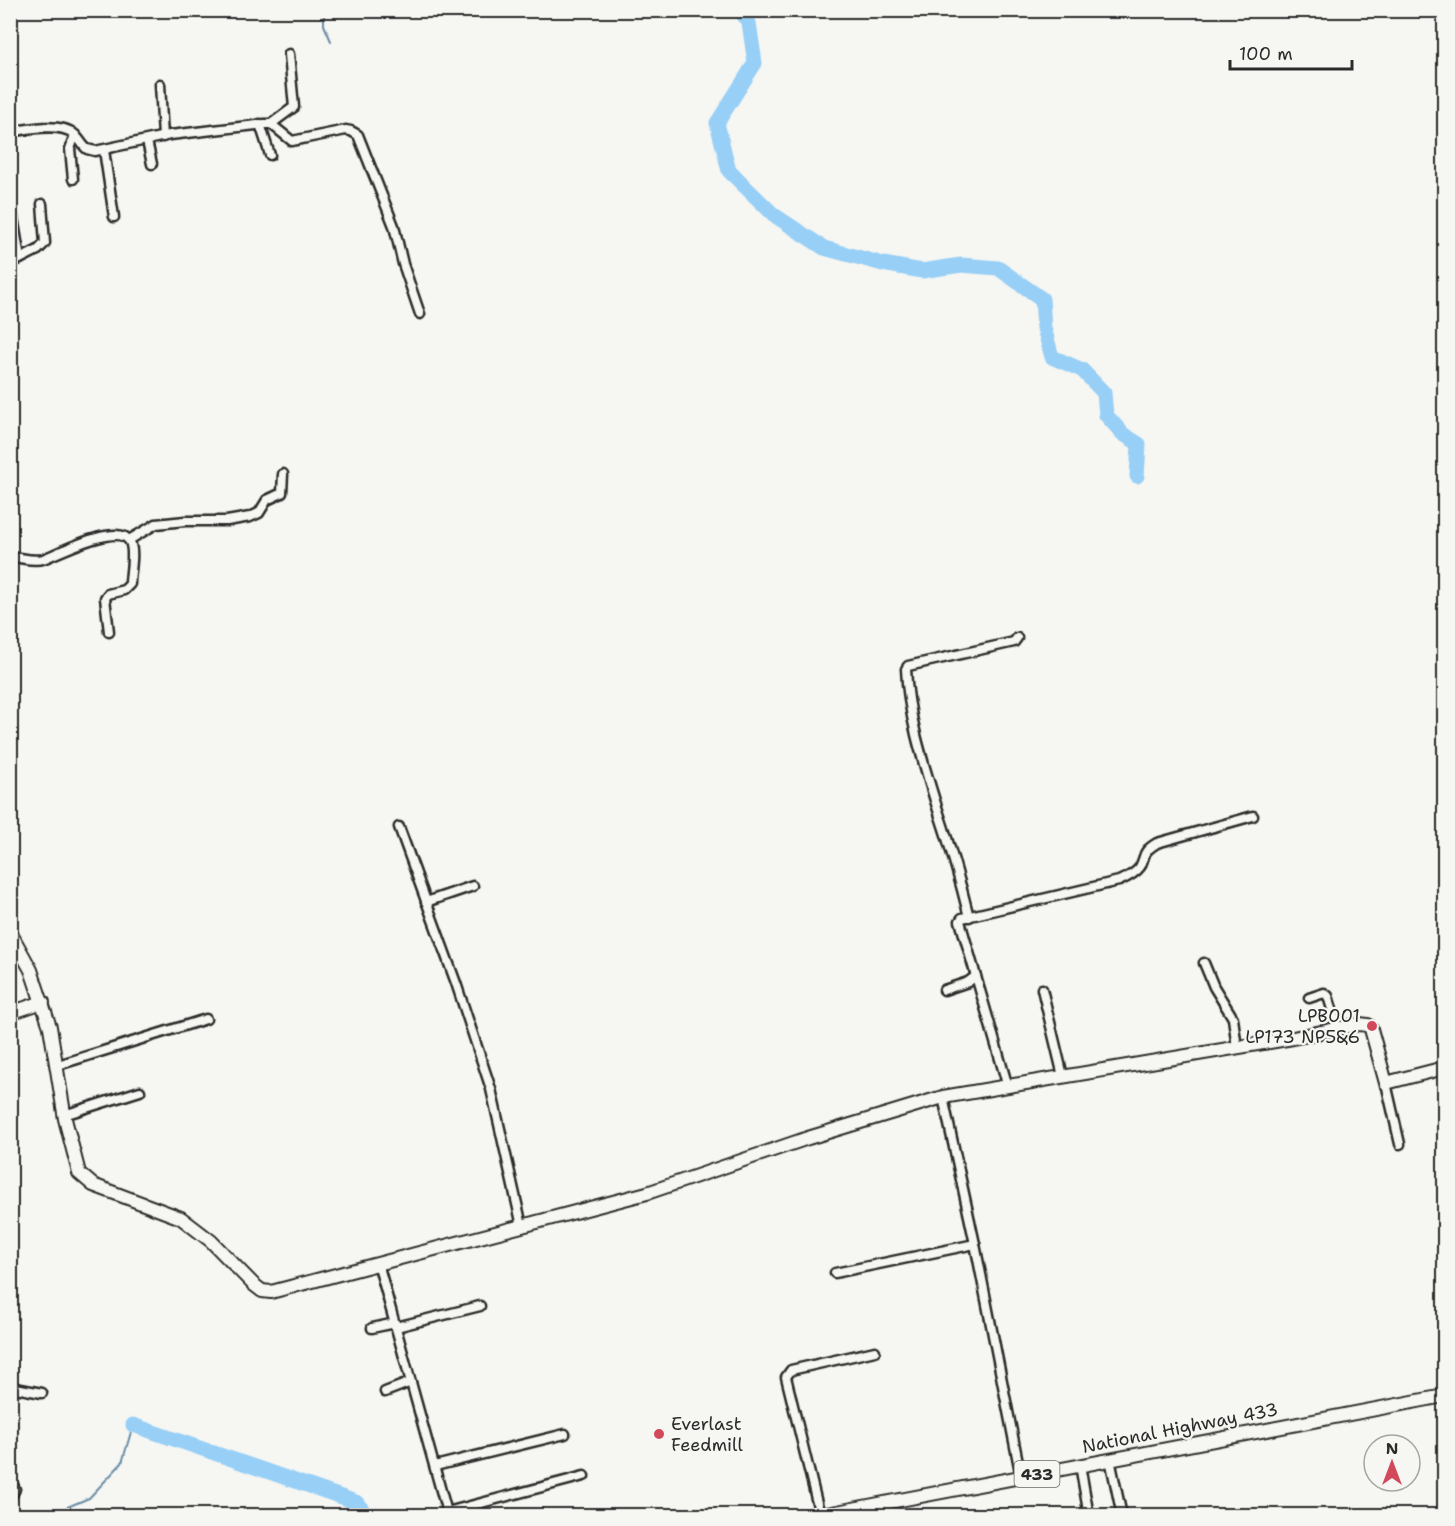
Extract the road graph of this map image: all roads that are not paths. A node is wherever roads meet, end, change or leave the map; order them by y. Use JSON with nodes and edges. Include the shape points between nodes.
{"nodes":[{"id":1,"x":290,"y":54,"type":"dead end"},
{"id":2,"x":160,"y":84,"type":"dead end"},
{"id":3,"x":260,"y":124,"type":"junction"},
{"id":4,"x":271,"y":124,"type":"junction"},
{"id":5,"x":10,"y":132,"type":"edge"},
{"id":6,"x":75,"y":135,"type":"junction"},
{"id":7,"x":163,"y":137,"type":"junction"},
{"id":8,"x":147,"y":141,"type":"junction"},
{"id":9,"x":104,"y":150,"type":"junction"},
{"id":10,"x":270,"y":155,"type":"dead end"},
{"id":11,"x":152,"y":164,"type":"dead end"},
{"id":12,"x":73,"y":179,"type":"dead end"},
{"id":13,"x":10,"y":199,"type":"edge"},
{"id":14,"x":42,"y":204,"type":"dead end"},
{"id":15,"x":114,"y":217,"type":"dead end"},
{"id":16,"x":20,"y":259,"type":"junction"},
{"id":17,"x":10,"y":262,"type":"edge"},
{"id":18,"x":420,"y":314,"type":"dead end"},
{"id":19,"x":283,"y":474,"type":"dead end"},
{"id":20,"x":129,"y":540,"type":"junction"},
{"id":21,"x":10,"y":557,"type":"edge"},
{"id":22,"x":109,"y":632,"type":"dead end"},
{"id":23,"x":1017,"y":638,"type":"dead end"},
{"id":24,"x":1253,"y":816,"type":"dead end"},
{"id":25,"x":399,"y":827,"type":"dead end"},
{"id":26,"x":473,"y":886,"type":"dead end"},
{"id":27,"x":426,"y":902,"type":"junction"},
{"id":28,"x":969,"y":917,"type":"junction"},
{"id":29,"x":10,"y":932,"type":"edge"},
{"id":30,"x":1204,"y":963,"type":"dead end"},
{"id":31,"x":976,"y":976,"type":"junction"},
{"id":32,"x":1042,"y":989,"type":"dead end"},
{"id":33,"x":944,"y":990,"type":"dead end"},
{"id":34,"x":1309,"y":998,"type":"dead end"},
{"id":35,"x":43,"y":1002,"type":"junction"},
{"id":36,"x":10,"y":1013,"type":"edge"},
{"id":37,"x":206,"y":1019,"type":"dead end"},
{"id":38,"x":1338,"y":1029,"type":"junction"},
{"id":39,"x":1237,"y":1048,"type":"junction"},
{"id":40,"x":55,"y":1066,"type":"junction"},
{"id":41,"x":1444,"y":1068,"type":"edge"},
{"id":42,"x":1063,"y":1076,"type":"junction"},
{"id":43,"x":1386,"y":1083,"type":"junction"},
{"id":44,"x":1008,"y":1087,"type":"junction"},
{"id":45,"x":140,"y":1091,"type":"dead end"},
{"id":46,"x":943,"y":1097,"type":"junction"},
{"id":47,"x":64,"y":1115,"type":"junction"},
{"id":48,"x":1400,"y":1144,"type":"dead end"},
{"id":49,"x":522,"y":1226,"type":"junction"},
{"id":50,"x":975,"y":1244,"type":"junction"},
{"id":51,"x":378,"y":1263,"type":"junction"},
{"id":52,"x":835,"y":1273,"type":"dead end"},
{"id":53,"x":480,"y":1306,"type":"dead end"},
{"id":54,"x":395,"y":1325,"type":"junction"},
{"id":55,"x":372,"y":1328,"type":"dead end"},
{"id":56,"x":874,"y":1351,"type":"dead end"},
{"id":57,"x":411,"y":1382,"type":"junction"},
{"id":58,"x":10,"y":1386,"type":"edge"},
{"id":59,"x":385,"y":1392,"type":"dead end"},
{"id":60,"x":42,"y":1393,"type":"dead end"},
{"id":61,"x":1444,"y":1396,"type":"edge"},
{"id":62,"x":565,"y":1434,"type":"dead end"},
{"id":63,"x":1110,"y":1459,"type":"junction"},
{"id":64,"x":1080,"y":1465,"type":"junction"},
{"id":65,"x":435,"y":1466,"type":"junction"},
{"id":66,"x":584,"y":1476,"type":"dead end"},
{"id":67,"x":1021,"y":1477,"type":"junction"},
{"id":68,"x":10,"y":1479,"type":"edge"},
{"id":69,"x":10,"y":1499,"type":"edge"},
{"id":70,"x":447,"y":1514,"type":"edge"},
{"id":71,"x":818,"y":1515,"type":"edge"},
{"id":72,"x":1089,"y":1515,"type":"edge"},
{"id":73,"x":1122,"y":1515,"type":"edge"}],
"edges":[{"from":1,"to":4,"type":"street","via":[[294,107]]},
{"from":2,"to":7,"type":"street"},
{"from":3,"to":4,"type":"street"},
{"from":3,"to":7,"type":"street"},
{"from":3,"to":10,"type":"street"},
{"from":4,"to":18,"type":"street","via":[[292,141],[346,130],[358,135],[394,226]]},
{"from":5,"to":6,"type":"street","via":[[48,128],[68,130]]},
{"from":6,"to":9,"type":"street","via":[[87,149]]},
{"from":6,"to":12,"type":"street","via":[[70,149]]},
{"from":7,"to":8,"type":"street"},
{"from":8,"to":9,"type":"street"},
{"from":8,"to":11,"type":"street"},
{"from":9,"to":15,"type":"street"},
{"from":13,"to":16,"type":"street"},
{"from":14,"to":16,"type":"street","via":[[45,243]]},
{"from":16,"to":17,"type":"street"},
{"from":19,"to":20,"type":"street","via":[[282,493],[267,500],[260,513],[226,521],[156,524]]},
{"from":20,"to":21,"type":"street","via":[[116,533],[43,559]]},
{"from":20,"to":22,"type":"street","via":[[130,584],[108,594],[104,603]]},
{"from":23,"to":28,"type":"street","via":[[1014,642],[933,659],[906,669],[914,727]]},
{"from":24,"to":28,"type":"street","via":[[1157,843],[1148,848],[1134,873],[1119,882]]},
{"from":25,"to":27,"type":"street"},
{"from":26,"to":27,"type":"street"},
{"from":27,"to":49,"type":"street","via":[[491,1089]]},
{"from":28,"to":31,"type":"street","via":[[959,923]]},
{"from":29,"to":35,"type":"street"},
{"from":30,"to":39,"type":"street","via":[[1233,1018]]},
{"from":31,"to":33,"type":"street"},
{"from":31,"to":44,"type":"street"},
{"from":32,"to":42,"type":"street"},
{"from":34,"to":38,"type":"street","via":[[1324,993],[1328,996]]},
{"from":35,"to":36,"type":"street"},
{"from":35,"to":40,"type":"street"},
{"from":37,"to":40,"type":"street"},
{"from":38,"to":39,"type":"street"},
{"from":38,"to":43,"type":"street","via":[[1364,1024],[1371,1029]]},
{"from":39,"to":42,"type":"street"},
{"from":40,"to":47,"type":"street"},
{"from":41,"to":43,"type":"street"},
{"from":42,"to":44,"type":"street"},
{"from":43,"to":48,"type":"street"},
{"from":44,"to":46,"type":"street"},
{"from":45,"to":47,"type":"street"},
{"from":46,"to":49,"type":"street","via":[[647,1192]]},
{"from":46,"to":50,"type":"street"},
{"from":47,"to":51,"type":"street","via":[[79,1173],[85,1180],[181,1218],[262,1291],[271,1292]]},
{"from":49,"to":51,"type":"street"},
{"from":50,"to":52,"type":"street"},
{"from":50,"to":67,"type":"street"},
{"from":51,"to":54,"type":"street"},
{"from":53,"to":54,"type":"street"},
{"from":54,"to":55,"type":"street"},
{"from":54,"to":57,"type":"street"},
{"from":56,"to":71,"type":"street","via":[[791,1370],[786,1377]]},
{"from":57,"to":59,"type":"street"},
{"from":57,"to":65,"type":"street"},
{"from":58,"to":60,"type":"street"},
{"from":61,"to":63,"type":"street","name":"National Highway 433","number":"433"},
{"from":62,"to":65,"type":"street"},
{"from":63,"to":64,"type":"street","name":"National Highway 433","number":"433"},
{"from":63,"to":73,"type":"street"},
{"from":64,"to":67,"type":"street","name":"National Highway 433","number":"433"},
{"from":64,"to":72,"type":"street"},
{"from":65,"to":70,"type":"street"},
{"from":66,"to":70,"type":"street"},
{"from":67,"to":71,"type":"street","name":"National Highway 433","number":"433"},
{"from":68,"to":69,"type":"street","via":[[15,1489]]}]}
